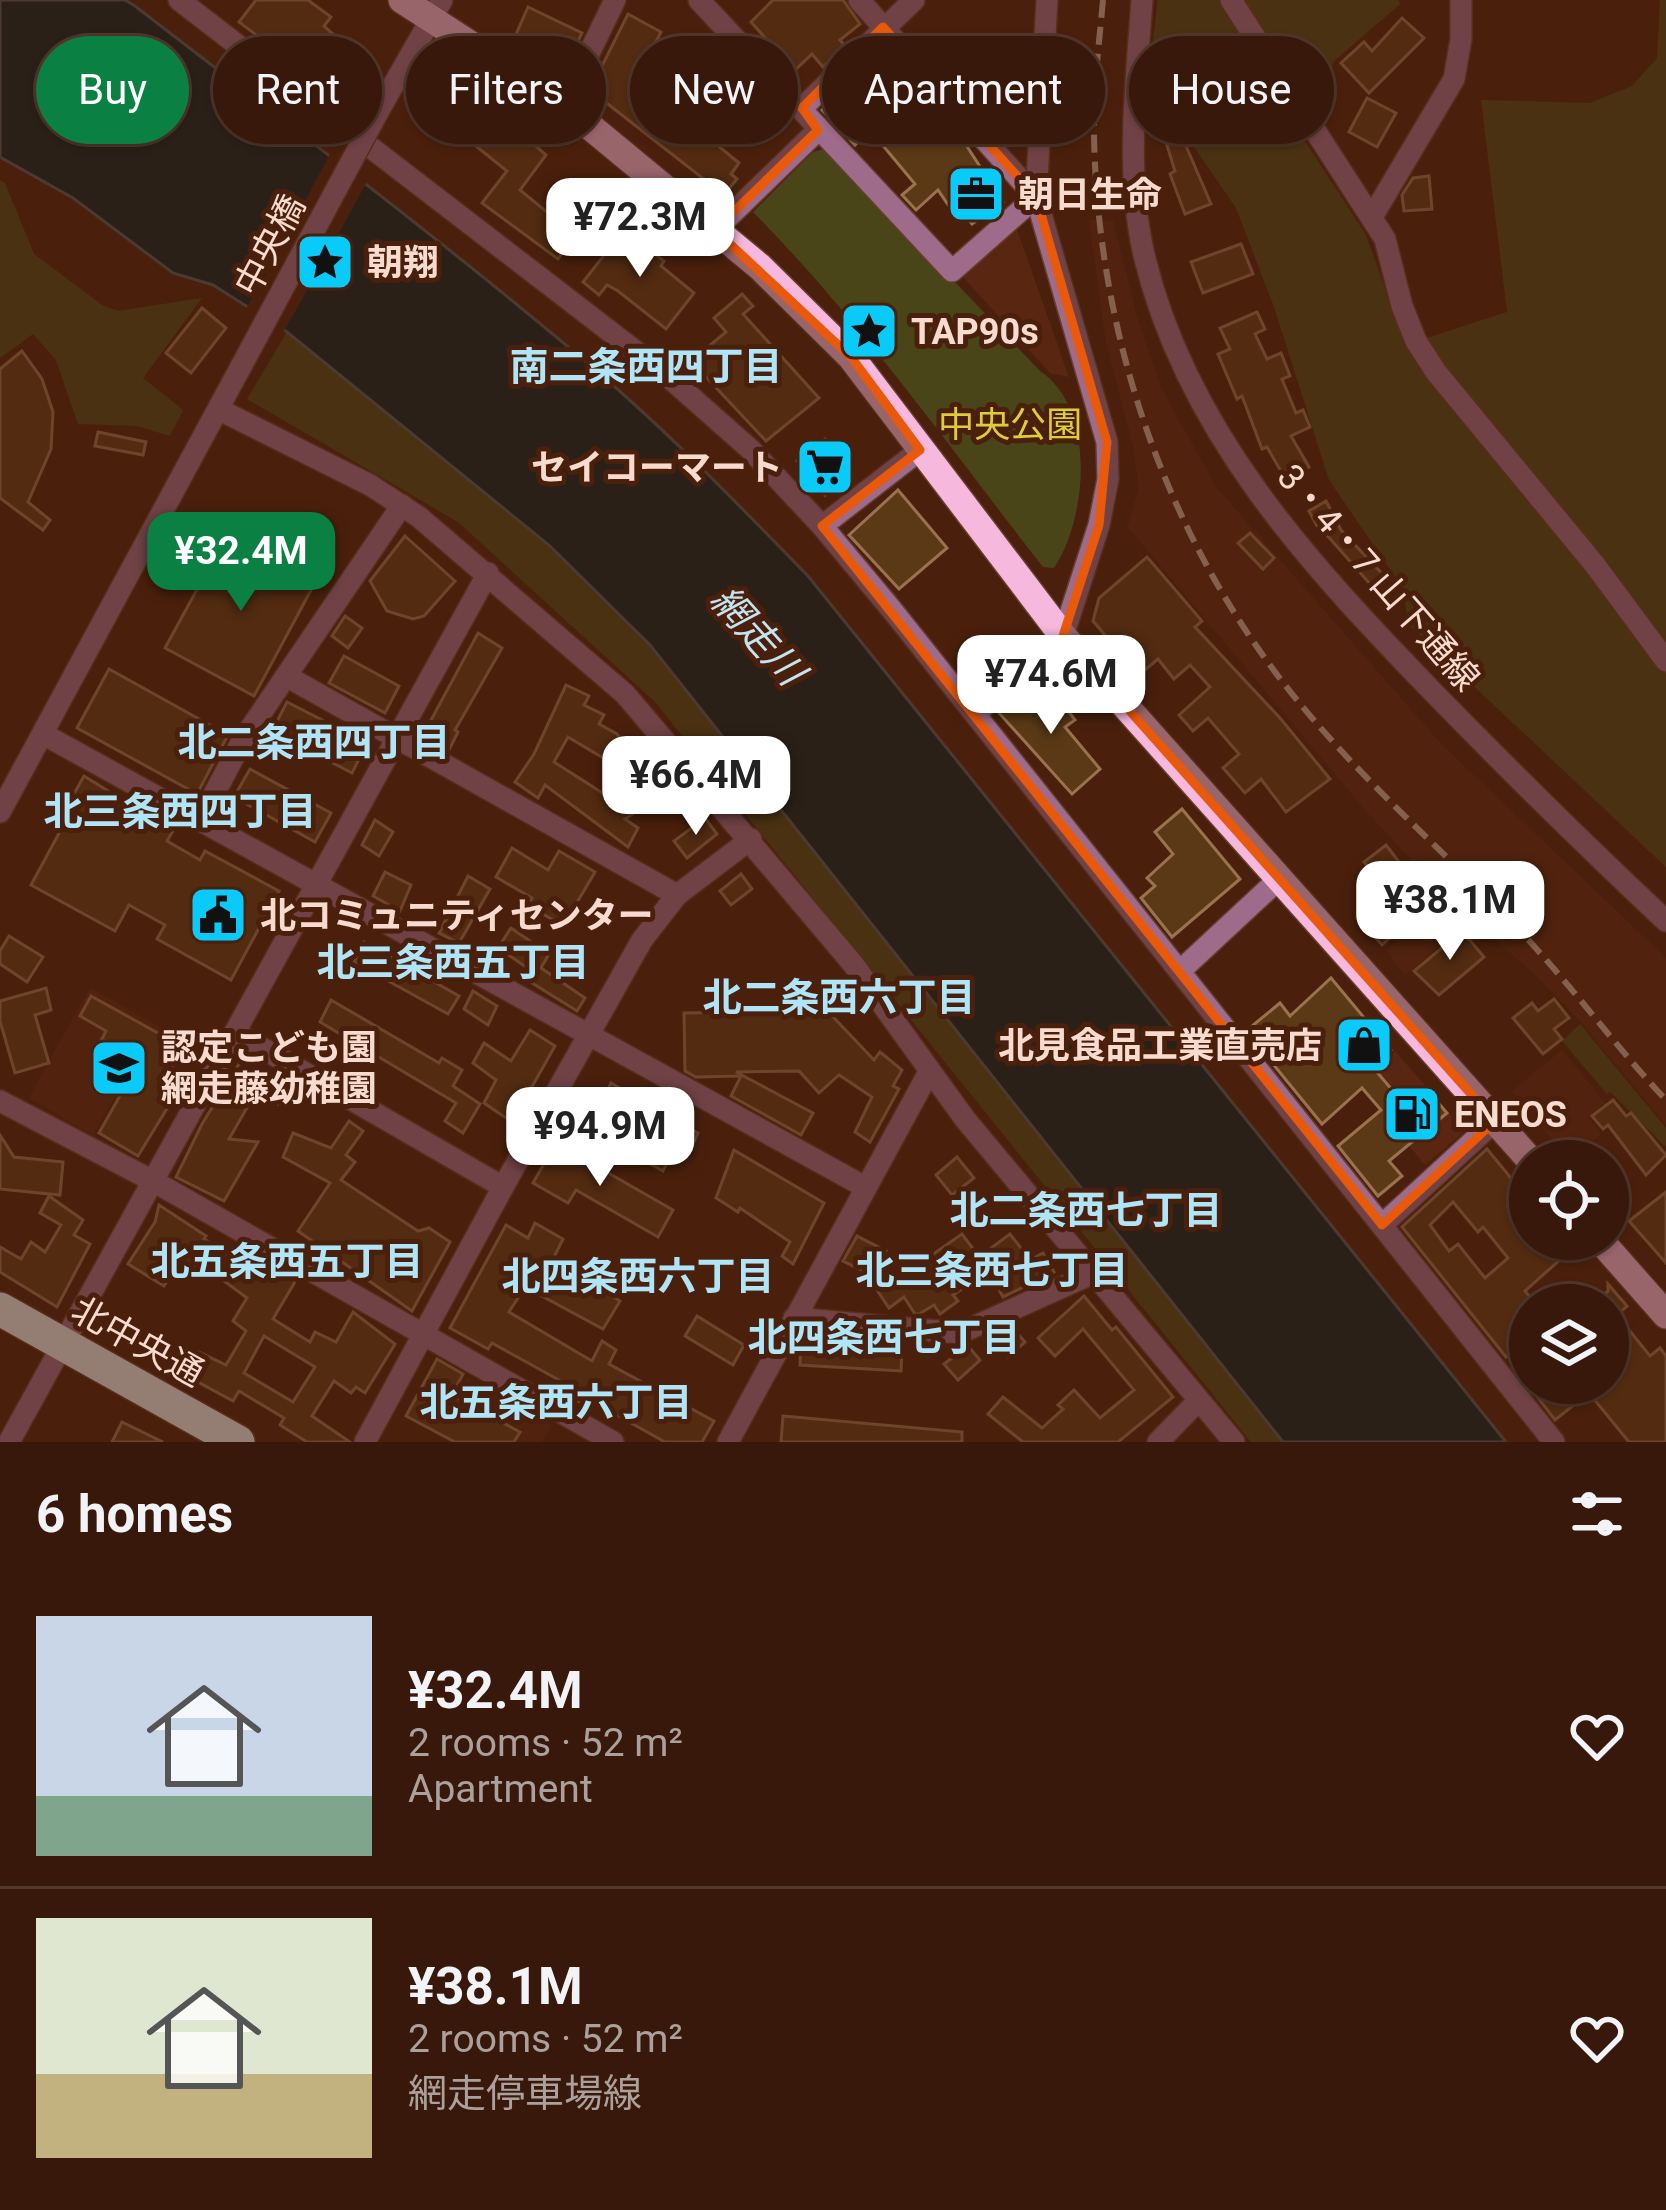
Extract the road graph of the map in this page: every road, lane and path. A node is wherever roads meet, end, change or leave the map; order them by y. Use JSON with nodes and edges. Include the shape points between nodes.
{"nodes":[{"id":1,"x":179,"y":0,"type":"edge"},
{"id":2,"x":402,"y":0,"type":"edge"},
{"id":3,"x":615,"y":0,"type":"edge"},
{"id":4,"x":699,"y":0,"type":"edge"},
{"id":5,"x":859,"y":0,"type":"edge"},
{"id":6,"x":914,"y":0,"type":"edge"},
{"id":7,"x":1046,"y":0,"type":"edge"},
{"id":8,"x":1142,"y":0,"type":"edge"},
{"id":9,"x":1231,"y":0,"type":"edge"},
{"id":10,"x":1461,"y":0,"type":"edge"},
{"id":11,"x":437,"y":11,"type":"edge"},
{"id":12,"x":883,"y":27,"type":"junction"},
{"id":13,"x":471,"y":36,"type":"edge"},
{"id":14,"x":598,"y":36,"type":"edge"},
{"id":15,"x":802,"y":108,"type":"junction"},
{"id":16,"x":818,"y":130,"type":"junction"},
{"id":17,"x":606,"y":140,"type":"edge"},
{"id":18,"x":1036,"y":197,"type":"junction"},
{"id":19,"x":1372,"y":217,"type":"junction"},
{"id":20,"x":715,"y":230,"type":"junction"},
{"id":21,"x":220,"y":410,"type":"junction"},
{"id":22,"x":920,"y":450,"type":"junction"},
{"id":23,"x":402,"y":505,"type":"junction"},
{"id":24,"x":822,"y":526,"type":"junction"},
{"id":25,"x":488,"y":572,"type":"junction"},
{"id":26,"x":1063,"y":636,"type":"junction"},
{"id":27,"x":1666,"y":662,"type":"edge"},
{"id":28,"x":286,"y":676,"type":"junction"},
{"id":29,"x":975,"y":714,"type":"junction"},
{"id":30,"x":43,"y":734,"type":"junction"},
{"id":31,"x":398,"y":739,"type":"junction"},
{"id":32,"x":0,"y":812,"type":"edge"},
{"id":33,"x":200,"y":821,"type":"junction"},
{"id":34,"x":751,"y":839,"type":"junction"},
{"id":35,"x":1280,"y":878,"type":"junction"},
{"id":36,"x":318,"y":886,"type":"junction"},
{"id":37,"x":677,"y":895,"type":"junction"},
{"id":38,"x":1666,"y":920,"type":"edge"},
{"id":39,"x":1180,"y":971,"type":"junction"},
{"id":40,"x":236,"y":1033,"type":"junction"},
{"id":41,"x":589,"y":1036,"type":"junction"},
{"id":42,"x":929,"y":1072,"type":"junction"},
{"id":43,"x":0,"y":1101,"type":"edge"},
{"id":44,"x":1496,"y":1121,"type":"junction"},
{"id":45,"x":1513,"y":1140,"type":"edge"},
{"id":46,"x":153,"y":1181,"type":"junction"},
{"id":47,"x":502,"y":1187,"type":"junction"},
{"id":48,"x":866,"y":1187,"type":"junction"},
{"id":49,"x":1382,"y":1225,"type":"junction"},
{"id":50,"x":1618,"y":1260,"type":"edge"},
{"id":51,"x":1096,"y":1272,"type":"junction"},
{"id":52,"x":0,"y":1309,"type":"edge"},
{"id":53,"x":1666,"y":1315,"type":"edge"},
{"id":54,"x":794,"y":1318,"type":"junction"},
{"id":55,"x":424,"y":1336,"type":"junction"},
{"id":56,"x":66,"y":1346,"type":"junction"},
{"id":57,"x":1199,"y":1400,"type":"junction"},
{"id":58,"x":9,"y":1442,"type":"edge"},
{"id":59,"x":238,"y":1442,"type":"edge"},
{"id":60,"x":365,"y":1442,"type":"edge"},
{"id":61,"x":613,"y":1442,"type":"edge"},
{"id":62,"x":728,"y":1442,"type":"edge"},
{"id":63,"x":1158,"y":1442,"type":"edge"},
{"id":64,"x":1234,"y":1442,"type":"edge"},
{"id":65,"x":1554,"y":1442,"type":"edge"}],
"edges":[{"from":1,"to":24,"type":"street","via":[[664,373]]},
{"from":2,"to":11,"type":"main road"},
{"from":3,"to":14,"type":"street"},
{"from":4,"to":15,"type":"street"},
{"from":5,"to":12,"type":"street"},
{"from":6,"to":12,"type":"street"},
{"from":7,"to":18,"type":"street"},
{"from":8,"to":38,"type":"street","name":"3・4・7 山下通線","via":[[1134,188],[1144,253],[1192,387],[1269,509],[1314,563],[1488,749]]},
{"from":9,"to":19,"type":"street"},
{"from":10,"to":19,"type":"street","via":[[1454,79]]},
{"from":11,"to":13,"type":"main road"},
{"from":11,"to":21,"type":"street","name":"中央橋","bridge":true},
{"from":12,"to":15,"type":"street"},
{"from":12,"to":18,"type":"street"},
{"from":15,"to":16,"type":"street"},
{"from":16,"to":18,"type":"street","via":[[952,271]]},
{"from":16,"to":20,"type":"street"},
{"from":17,"to":20,"type":"main road"},
{"from":18,"to":26,"type":"street","via":[[1107,442],[1099,525]]},
{"from":19,"to":27,"type":"street","via":[[1416,341],[1436,372]]},
{"from":20,"to":22,"type":"main road","via":[[850,357]]},
{"from":21,"to":23,"type":"street"},
{"from":21,"to":30,"type":"street","name":"中央橋"},
{"from":22,"to":24,"type":"street"},
{"from":22,"to":26,"type":"main road"},
{"from":23,"to":25,"type":"street"},
{"from":23,"to":28,"type":"street"},
{"from":24,"to":29,"type":"street"},
{"from":25,"to":31,"type":"street"},
{"from":25,"to":34,"type":"street","via":[[626,694]]},
{"from":26,"to":29,"type":"street"},
{"from":26,"to":35,"type":"main road"},
{"from":28,"to":31,"type":"street"},
{"from":28,"to":33,"type":"street"},
{"from":29,"to":39,"type":"street"},
{"from":30,"to":32,"type":"street","name":"中央橋"},
{"from":30,"to":33,"type":"street"},
{"from":31,"to":36,"type":"street"},
{"from":31,"to":37,"type":"street"},
{"from":33,"to":36,"type":"street"},
{"from":34,"to":37,"type":"street"},
{"from":34,"to":42,"type":"street"},
{"from":35,"to":39,"type":"street"},
{"from":35,"to":44,"type":"main road"},
{"from":36,"to":40,"type":"street"},
{"from":36,"to":41,"type":"street"},
{"from":37,"to":41,"type":"street"},
{"from":39,"to":49,"type":"street"},
{"from":40,"to":46,"type":"street"},
{"from":40,"to":47,"type":"street"},
{"from":41,"to":47,"type":"street"},
{"from":41,"to":48,"type":"street"},
{"from":42,"to":48,"type":"street"},
{"from":42,"to":51,"type":"street"},
{"from":43,"to":46,"type":"street"},
{"from":44,"to":45,"type":"main road"},
{"from":44,"to":49,"type":"street"},
{"from":46,"to":55,"type":"street"},
{"from":46,"to":56,"type":"street"},
{"from":47,"to":55,"type":"street"},
{"from":48,"to":54,"type":"street"},
{"from":49,"to":65,"type":"street"},
{"from":50,"to":53,"type":"main road"},
{"from":51,"to":54,"type":"street","via":[[959,1333]]},
{"from":51,"to":57,"type":"street"},
{"from":52,"to":56,"type":"highway","name":"北中央通"},
{"from":54,"to":62,"type":"street"},
{"from":55,"to":60,"type":"street"},
{"from":55,"to":61,"type":"street"},
{"from":56,"to":58,"type":"street"},
{"from":56,"to":59,"type":"highway","name":"北中央通"},
{"from":57,"to":63,"type":"street"},
{"from":57,"to":64,"type":"street"}]}
